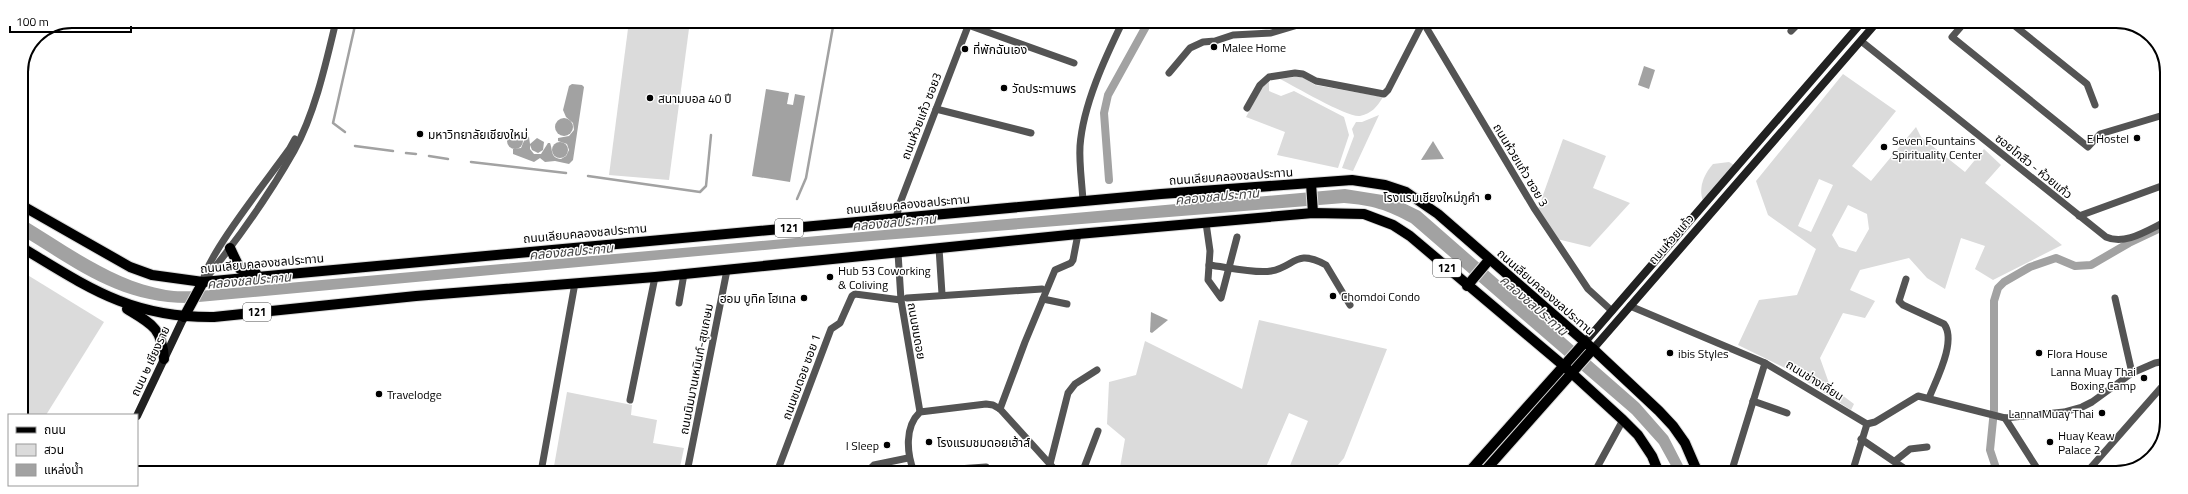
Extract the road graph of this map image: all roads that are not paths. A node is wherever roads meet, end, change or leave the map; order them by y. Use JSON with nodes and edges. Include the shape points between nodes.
{"nodes":[{"id":1,"x":333,"y":28,"type":"edge"},
{"id":2,"x":333,"y":28,"type":"edge"},
{"id":3,"x":967,"y":28,"type":"edge"},
{"id":4,"x":982,"y":28,"type":"edge"},
{"id":5,"x":1120,"y":28,"type":"edge"},
{"id":6,"x":1288,"y":28,"type":"edge"},
{"id":7,"x":1420,"y":28,"type":"edge"},
{"id":8,"x":1427,"y":28,"type":"edge"},
{"id":9,"x":1795,"y":28,"type":"edge"},
{"id":10,"x":1857,"y":28,"type":"edge"},
{"id":11,"x":1872,"y":28,"type":"edge"},
{"id":12,"x":1960,"y":28,"type":"edge"},
{"id":13,"x":2017,"y":28,"type":"edge"},
{"id":14,"x":1792,"y":31,"type":"dead end"},
{"id":15,"x":1852,"y":33,"type":"junction"},
{"id":16,"x":1861,"y":40,"type":"junction"},
{"id":17,"x":1074,"y":63,"type":"dead end"},
{"id":18,"x":1169,"y":73,"type":"dead end"},
{"id":19,"x":2095,"y":105,"type":"dead end"},
{"id":20,"x":1247,"y":108,"type":"dead end"},
{"id":21,"x":936,"y":109,"type":"junction"},
{"id":22,"x":2160,"y":116,"type":"edge"},
{"id":23,"x":1031,"y":133,"type":"dead end"},
{"id":24,"x":1311,"y":186,"type":"junction"},
{"id":25,"x":2160,"y":187,"type":"edge"},
{"id":26,"x":1082,"y":201,"type":"junction"},
{"id":27,"x":28,"y":209,"type":"edge"},
{"id":28,"x":1313,"y":210,"type":"junction"},
{"id":29,"x":2079,"y":216,"type":"junction"},
{"id":30,"x":896,"y":218,"type":"junction"},
{"id":31,"x":1206,"y":223,"type":"junction"},
{"id":32,"x":2160,"y":224,"type":"edge"},
{"id":33,"x":1078,"y":234,"type":"junction"},
{"id":34,"x":1237,"y":237,"type":"dead end"},
{"id":35,"x":230,"y":248,"type":"junction"},
{"id":36,"x":939,"y":248,"type":"junction"},
{"id":37,"x":28,"y":251,"type":"edge"},
{"id":38,"x":898,"y":253,"type":"junction"},
{"id":39,"x":1487,"y":263,"type":"junction"},
{"id":40,"x":1209,"y":265,"type":"junction"},
{"id":41,"x":1231,"y":267,"type":"junction"},
{"id":42,"x":727,"y":270,"type":"junction"},
{"id":43,"x":684,"y":274,"type":"junction"},
{"id":44,"x":270,"y":275,"type":"junction"},
{"id":45,"x":655,"y":277,"type":"junction"},
{"id":46,"x":1906,"y":279,"type":"dead end"},
{"id":47,"x":575,"y":283,"type":"junction"},
{"id":48,"x":1470,"y":283,"type":"junction"},
{"id":49,"x":202,"y":284,"type":"junction"},
{"id":50,"x":1042,"y":289,"type":"dead end"},
{"id":51,"x":942,"y":294,"type":"junction"},
{"id":52,"x":2114,"y":298,"type":"dead end"},
{"id":53,"x":112,"y":299,"type":"junction"},
{"id":54,"x":904,"y":299,"type":"junction"},
{"id":55,"x":1043,"y":300,"type":"junction"},
{"id":56,"x":679,"y":303,"type":"dead end"},
{"id":57,"x":1067,"y":304,"type":"dead end"},
{"id":58,"x":1350,"y":305,"type":"dead end"},
{"id":59,"x":1630,"y":306,"type":"junction"},
{"id":60,"x":1612,"y":311,"type":"junction"},
{"id":61,"x":184,"y":317,"type":"junction"},
{"id":62,"x":1589,"y":345,"type":"junction"},
{"id":63,"x":164,"y":360,"type":"junction"},
{"id":64,"x":2160,"y":362,"type":"edge"},
{"id":65,"x":1765,"y":363,"type":"junction"},
{"id":66,"x":1097,"y":370,"type":"dead end"},
{"id":67,"x":1567,"y":370,"type":"junction"},
{"id":68,"x":2132,"y":373,"type":"junction"},
{"id":69,"x":2160,"y":389,"type":"edge"},
{"id":70,"x":1929,"y":398,"type":"junction"},
{"id":71,"x":630,"y":400,"type":"dead end"},
{"id":72,"x":1753,"y":401,"type":"junction"},
{"id":73,"x":1000,"y":409,"type":"junction"},
{"id":74,"x":920,"y":412,"type":"junction"},
{"id":75,"x":1787,"y":413,"type":"dead end"},
{"id":76,"x":138,"y":414,"type":"edge"},
{"id":77,"x":2005,"y":418,"type":"junction"},
{"id":78,"x":1623,"y":420,"type":"junction"},
{"id":79,"x":1867,"y":424,"type":"junction"},
{"id":80,"x":1098,"y":431,"type":"dead end"},
{"id":81,"x":1860,"y":439,"type":"junction"},
{"id":82,"x":1927,"y":447,"type":"dead end"},
{"id":83,"x":908,"y":458,"type":"junction"},
{"id":84,"x":1895,"y":461,"type":"junction"},
{"id":85,"x":1050,"y":464,"type":"joint"},
{"id":86,"x":542,"y":466,"type":"edge"},
{"id":87,"x":688,"y":466,"type":"edge"},
{"id":88,"x":779,"y":466,"type":"edge"},
{"id":89,"x":873,"y":466,"type":"edge"},
{"id":90,"x":911,"y":466,"type":"edge"},
{"id":91,"x":1084,"y":466,"type":"edge"},
{"id":92,"x":1475,"y":466,"type":"edge"},
{"id":93,"x":1489,"y":466,"type":"edge"},
{"id":94,"x":1598,"y":466,"type":"edge"},
{"id":95,"x":1656,"y":466,"type":"edge"},
{"id":96,"x":1695,"y":466,"type":"edge"},
{"id":97,"x":1733,"y":466,"type":"edge"},
{"id":98,"x":1854,"y":466,"type":"edge"},
{"id":99,"x":1903,"y":466,"type":"edge"},
{"id":100,"x":2036,"y":466,"type":"edge"},
{"id":101,"x":2092,"y":466,"type":"edge"}],
"edges":[{"from":1,"to":35,"type":"street","via":[[320,86],[295,150]]},
{"from":2,"to":49,"type":"street","via":[[310,105],[290,148],[215,253],[203,274]]},
{"from":3,"to":21,"type":"street","name":"ถนนห้วยแก้ว ซอย3"},
{"from":4,"to":17,"type":"street"},
{"from":5,"to":26,"type":"street","via":[[1102,64],[1086,117],[1080,146]]},
{"from":6,"to":18,"type":"street","via":[[1271,33],[1233,35],[1203,42],[1190,48]]},
{"from":7,"to":20,"type":"street","via":[[1384,94],[1316,81],[1295,72],[1269,78],[1260,85]]},
{"from":8,"to":60,"type":"street","name":"ถนนห้วยแก้ว ซอย 3","via":[[1534,208],[1588,289]]},
{"from":9,"to":14,"type":"street"},
{"from":10,"to":15,"type":"main road","name":"ถนนห้วยแก้ว"},
{"from":11,"to":16,"type":"main road","name":"ถนนห้วยแก้ว"},
{"from":12,"to":22,"type":"street","via":[[1952,37],[2088,147],[2100,134]]},
{"from":13,"to":19,"type":"street","via":[[2087,84]]},
{"from":15,"to":16,"type":"main road"},
{"from":15,"to":60,"type":"main road","name":"ถนนห้วยแก้ว"},
{"from":16,"to":29,"type":"street","name":"ซอยโกสึว - ห้วยแก้ว"},
{"from":16,"to":59,"type":"main road","name":"ถนนห้วยแก้ว"},
{"from":21,"to":23,"type":"street"},
{"from":21,"to":30,"type":"street","name":"ถนนห้วยแก้ว ซอย3"},
{"from":24,"to":26,"type":"main road","name":"ถนนเลียบคลองชลประทาน","number":"121"},
{"from":24,"to":28,"type":"main road"},
{"from":24,"to":39,"type":"main road","name":"ถนนเลียบคลองชลประทาน","number":"121","via":[[1352,180],[1385,185],[1406,192],[1438,214]]},
{"from":25,"to":29,"type":"street"},
{"from":26,"to":30,"type":"main road","name":"ถนนเลียบคลองชลประทาน","number":"121"},
{"from":27,"to":49,"type":"main road","name":"ถนนเลียบคลองชลประทาน","number":"121","via":[[130,267],[152,275]]},
{"from":28,"to":31,"type":"main road","number":"121"},
{"from":28,"to":48,"type":"main road","number":"121","via":[[1347,212],[1380,218],[1410,236]]},
{"from":29,"to":32,"type":"street","name":"ซอยโกสึว - ห้วยแก้ว","via":[[2106,238],[2118,240],[2130,238]]},
{"from":30,"to":44,"type":"main road","name":"ถนนเลียบคลองชลประทาน","number":"121"},
{"from":31,"to":33,"type":"main road","number":"121"},
{"from":31,"to":40,"type":"street"},
{"from":33,"to":36,"type":"main road","number":"121"},
{"from":33,"to":55,"type":"street","via":[[1073,260],[1055,270]]},
{"from":34,"to":41,"type":"street"},
{"from":35,"to":44,"type":"main road","via":[[240,269]]},
{"from":35,"to":49,"type":"street"},
{"from":36,"to":38,"type":"main road","number":"121"},
{"from":36,"to":51,"type":"street"},
{"from":37,"to":53,"type":"main road","number":"121","via":[[90,289]]},
{"from":38,"to":42,"type":"main road","number":"121"},
{"from":38,"to":54,"type":"street","name":"ถนนชมดอย"},
{"from":39,"to":48,"type":"main road"},
{"from":39,"to":62,"type":"main road","name":"ถนนเลียบคลองชลประทาน","number":"121"},
{"from":40,"to":41,"type":"street"},
{"from":40,"to":41,"type":"street","via":[[1208,280],[1221,298]]},
{"from":41,"to":58,"type":"street","via":[[1272,271],[1301,258],[1320,262],[1326,265]]},
{"from":42,"to":43,"type":"main road","number":"121"},
{"from":42,"to":87,"type":"street","name":"ถนนนิมมานเหมินท์-สุขเกษม"},
{"from":43,"to":45,"type":"main road","number":"121"},
{"from":43,"to":56,"type":"street"},
{"from":44,"to":49,"type":"main road","name":"ถนนเลียบคลองชลประทาน","number":"121"},
{"from":45,"to":47,"type":"main road","number":"121"},
{"from":45,"to":71,"type":"street"},
{"from":46,"to":70,"type":"street","via":[[1899,301],[1902,305],[1944,324],[1948,330],[1948,347]]},
{"from":47,"to":61,"type":"main road","number":"121","via":[[214,317]]},
{"from":47,"to":86,"type":"street"},
{"from":48,"to":67,"type":"main road","number":"121"},
{"from":49,"to":61,"type":"main road"},
{"from":50,"to":51,"type":"street"},
{"from":51,"to":54,"type":"street"},
{"from":52,"to":68,"type":"street"},
{"from":53,"to":61,"type":"main road","number":"121","via":[[134,308]]},
{"from":53,"to":63,"type":"main road","via":[[152,324],[163,343]]},
{"from":54,"to":74,"type":"street","name":"ถนนชมดอย"},
{"from":54,"to":88,"type":"street","name":"ถนนชมดอย ซอย 1","via":[[855,294],[852,296],[840,323],[831,329]]},
{"from":55,"to":57,"type":"street"},
{"from":55,"to":73,"type":"street"},
{"from":59,"to":62,"type":"main road","name":"ถนนห้วยแก้ว"},
{"from":59,"to":65,"type":"street","name":"ถนนช่างเคี่ยน"},
{"from":60,"to":62,"type":"main road","name":"ถนนห้วยแก้ว"},
{"from":61,"to":63,"type":"main road","name":"ถนน ๒ เชียงราย"},
{"from":62,"to":67,"type":"main road","name":"ถนนห้วยแก้ว"},
{"from":62,"to":96,"type":"main road","name":"ถนนเลียบคลองชลประทาน","number":"121","via":[[1674,426]]},
{"from":63,"to":76,"type":"main road","name":"ถนน ๒ เชียงราย"},
{"from":64,"to":68,"type":"street"},
{"from":65,"to":72,"type":"street"},
{"from":65,"to":79,"type":"street","name":"ถนนช่างเคี่ยน"},
{"from":66,"to":85,"type":"street","via":[[1075,384],[1068,393]]},
{"from":67,"to":78,"type":"main road","number":"121"},
{"from":67,"to":92,"type":"main road","name":"ถนนห้วยแก้ว"},
{"from":67,"to":93,"type":"main road","name":"ถนนห้วยแก้ว"},
{"from":68,"to":77,"type":"street","via":[[2082,407],[2049,414]]},
{"from":69,"to":101,"type":"street"},
{"from":70,"to":77,"type":"street"},
{"from":70,"to":79,"type":"street","via":[[1918,396],[1875,422]]},
{"from":72,"to":75,"type":"street"},
{"from":72,"to":97,"type":"street"},
{"from":73,"to":74,"type":"street","via":[[986,404]]},
{"from":73,"to":85,"type":"street"},
{"from":74,"to":83,"type":"street","via":[[910,429]]},
{"from":77,"to":100,"type":"street"},
{"from":78,"to":94,"type":"street"},
{"from":78,"to":95,"type":"main road","number":"121","via":[[1642,440]]},
{"from":79,"to":81,"type":"street"},
{"from":80,"to":91,"type":"street"},
{"from":81,"to":84,"type":"street"},
{"from":81,"to":98,"type":"street"},
{"from":82,"to":84,"type":"street","via":[[1910,449]]},
{"from":83,"to":89,"type":"street"},
{"from":83,"to":90,"type":"street"},
{"from":84,"to":99,"type":"street"}]}
